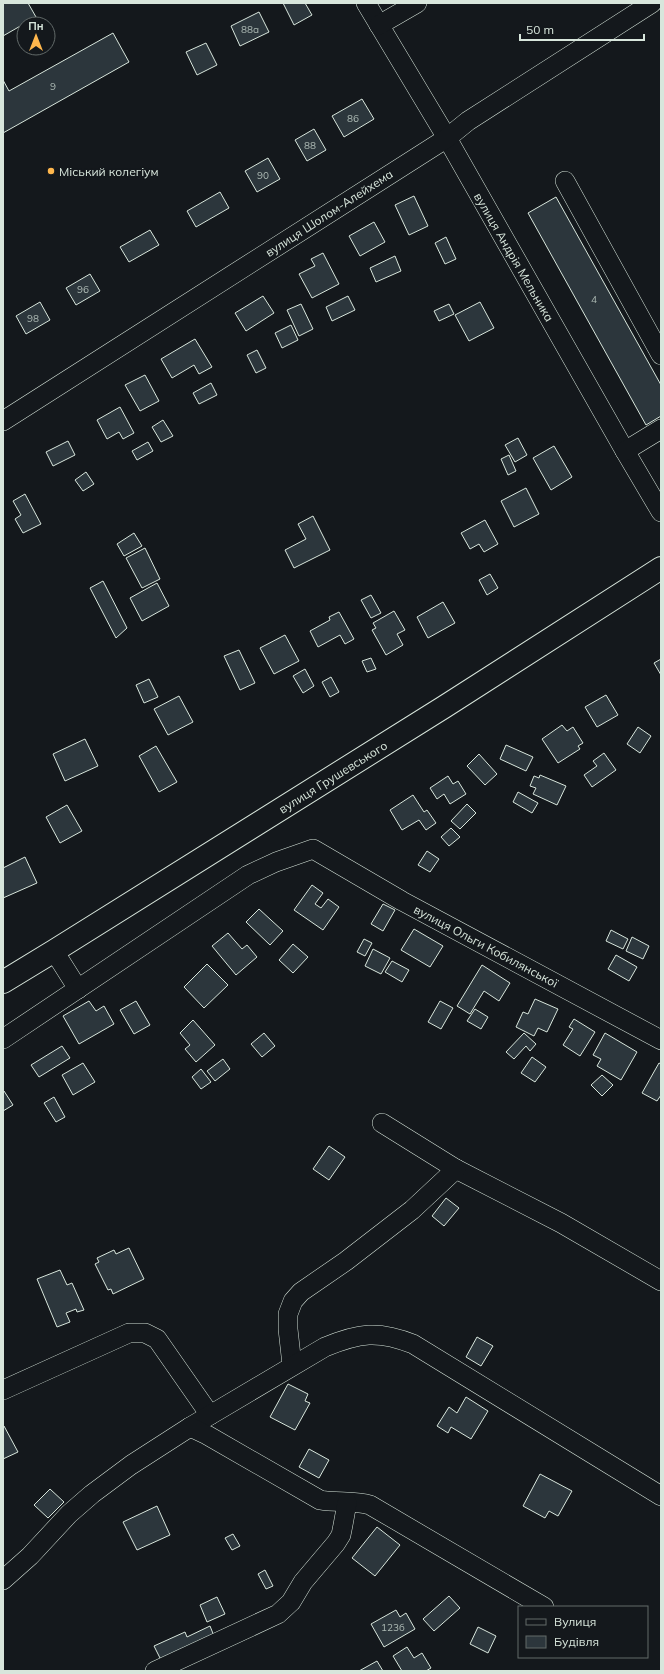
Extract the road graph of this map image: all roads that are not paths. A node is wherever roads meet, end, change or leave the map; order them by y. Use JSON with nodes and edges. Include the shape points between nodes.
{"nodes":[{"id":1,"x":366,"y":3,"type":"edge"},
{"id":2,"x":417,"y":3,"type":"edge"},
{"id":3,"x":652,"y":3,"type":"edge"},
{"id":4,"x":379,"y":25,"type":"junction"},
{"id":5,"x":447,"y":138,"type":"junction"},
{"id":6,"x":565,"y":181,"type":"dead end"},
{"id":7,"x":661,"y":355,"type":"edge"},
{"id":8,"x":3,"y":420,"type":"edge"},
{"id":9,"x":661,"y":429,"type":"edge"},
{"id":10,"x":625,"y":451,"type":"junction"},
{"id":11,"x":661,"y":512,"type":"edge"},
{"id":12,"x":661,"y":568,"type":"edge"},
{"id":13,"x":54,"y":951,"type":"junction"},
{"id":14,"x":3,"y":982,"type":"edge"},
{"id":15,"x":78,"y":989,"type":"junction"},
{"id":16,"x":3,"y":1039,"type":"edge"},
{"id":17,"x":661,"y":1040,"type":"edge"},
{"id":18,"x":382,"y":1123,"type":"dead end"},
{"id":19,"x":456,"y":1170,"type":"junction"},
{"id":20,"x":661,"y":1281,"type":"edge"},
{"id":21,"x":292,"y":1366,"type":"junction"},
{"id":22,"x":3,"y":1390,"type":"edge"},
{"id":23,"x":210,"y":1415,"type":"junction"},
{"id":24,"x":190,"y":1427,"type":"junction"},
{"id":25,"x":661,"y":1496,"type":"edge"},
{"id":26,"x":347,"y":1503,"type":"junction"},
{"id":27,"x":3,"y":1580,"type":"edge"},
{"id":28,"x":542,"y":1606,"type":"edge"},
{"id":29,"x":155,"y":1671,"type":"edge"}],
"edges":[{"from":1,"to":4,"type":"street","name":"вулиця Андрія Мельника"},
{"from":2,"to":4,"type":"street"},
{"from":3,"to":5,"type":"street","name":"вулиця Шолом-Алейхема","via":[[468,121]]},
{"from":4,"to":5,"type":"street","name":"вулиця Андрія Мельника"},
{"from":5,"to":8,"type":"street","name":"вулиця Шолом-Алейхема"},
{"from":5,"to":10,"type":"street","name":"вулиця Андрія Мельника"},
{"from":6,"to":7,"type":"street"},
{"from":9,"to":10,"type":"street"},
{"from":10,"to":11,"type":"street","name":"вулиця Андрія Мельника"},
{"from":12,"to":13,"type":"highway","name":"вулиця Грушевського"},
{"from":13,"to":14,"type":"highway","name":"вулиця Грушевського"},
{"from":13,"to":15,"type":"street"},
{"from":15,"to":16,"type":"street"},
{"from":15,"to":17,"type":"street","name":"вулиця Ольги Кобилянської","via":[[248,874],[313,849],[402,901]]},
{"from":18,"to":19,"type":"street"},
{"from":19,"to":20,"type":"street","via":[[561,1223]]},
{"from":19,"to":21,"type":"street","via":[[412,1210],[301,1292],[293,1301],[288,1314]]},
{"from":21,"to":23,"type":"street"},
{"from":21,"to":25,"type":"street","via":[[342,1340],[377,1334],[394,1336],[413,1344]]},
{"from":22,"to":23,"type":"street","via":[[129,1333],[145,1333],[157,1339]]},
{"from":23,"to":24,"type":"street"},
{"from":24,"to":26,"type":"street","via":[[320,1500]]},
{"from":24,"to":27,"type":"street","via":[[92,1494]]},
{"from":26,"to":28,"type":"street","via":[[370,1505]]},
{"from":26,"to":29,"type":"street","via":[[340,1535],[285,1609]]}]}
